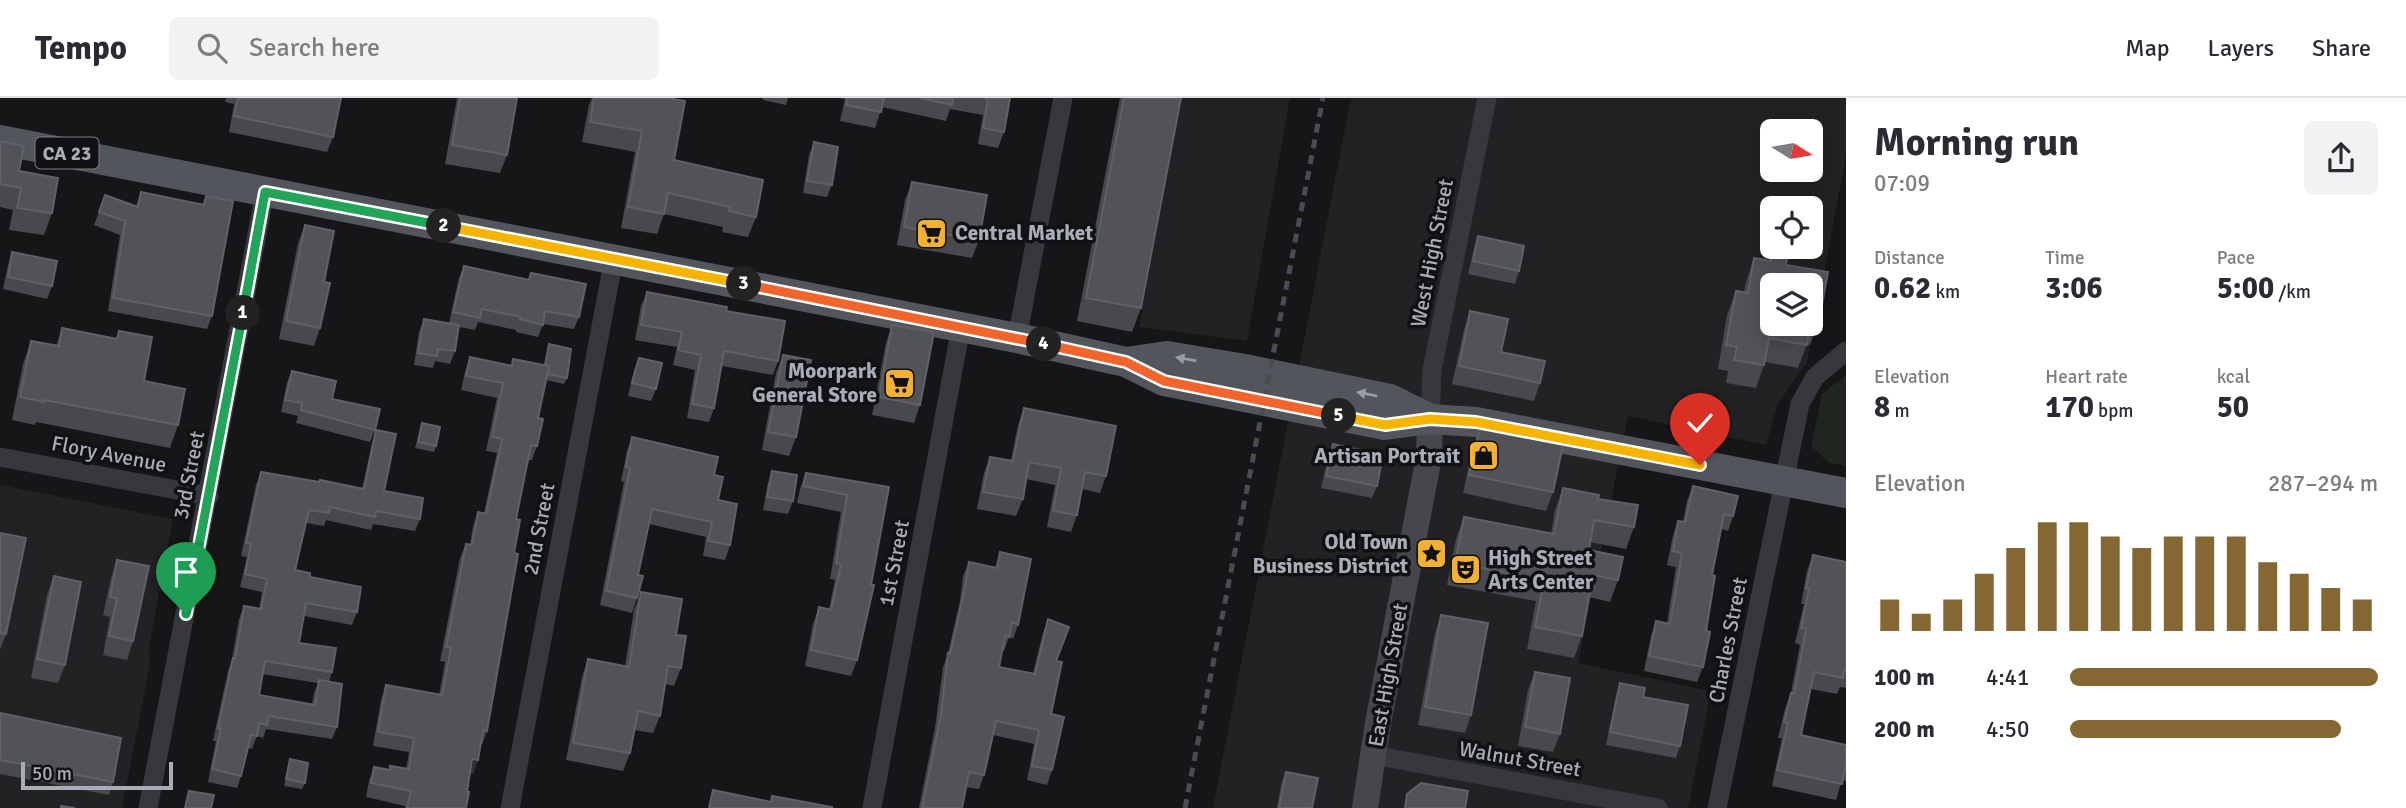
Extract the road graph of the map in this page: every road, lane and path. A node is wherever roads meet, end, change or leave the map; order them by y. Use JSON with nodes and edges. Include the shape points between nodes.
{"nodes":[{"id":1,"x":1063,"y":98,"type":"edge"},
{"id":2,"x":1487,"y":98,"type":"edge"},
{"id":3,"x":0,"y":139,"type":"edge"},
{"id":4,"x":265,"y":192,"type":"junction"},
{"id":5,"x":614,"y":258,"type":"junction"},
{"id":6,"x":961,"y":327,"type":"junction"},
{"id":7,"x":1017,"y":338,"type":"junction"},
{"id":8,"x":1846,"y":351,"type":"edge"},
{"id":9,"x":1430,"y":419,"type":"junction"},
{"id":10,"x":0,"y":457,"type":"edge"},
{"id":11,"x":1784,"y":481,"type":"junction"},
{"id":12,"x":1846,"y":493,"type":"edge"},
{"id":13,"x":209,"y":496,"type":"junction"},
{"id":14,"x":1373,"y":755,"type":"junction"},
{"id":15,"x":148,"y":808,"type":"edge"},
{"id":16,"x":510,"y":808,"type":"edge"},
{"id":17,"x":872,"y":808,"type":"edge"},
{"id":18,"x":1365,"y":808,"type":"edge"},
{"id":19,"x":1658,"y":808,"type":"edge"},
{"id":20,"x":1717,"y":808,"type":"edge"}],
"edges":[{"from":1,"to":7,"type":"street"},
{"from":2,"to":9,"type":"street","name":"West High Street","via":[[1432,370]]},
{"from":3,"to":4,"type":"main road","number":"CA 23"},
{"from":4,"to":5,"type":"main road","number":"CA 23"},
{"from":4,"to":13,"type":"street","name":"3rd Street"},
{"from":5,"to":6,"type":"main road","number":"CA 23"},
{"from":5,"to":16,"type":"street","name":"2nd Street"},
{"from":6,"to":7,"type":"main road","number":"CA 23"},
{"from":6,"to":17,"type":"street","name":"1st Street"},
{"from":7,"to":9,"type":"main road","number":"CA 23","via":[[1126,362],[1167,356],[1245,369],[1390,399]]},
{"from":8,"to":11,"type":"street","name":"Charles Street","via":[[1815,377],[1800,404]]},
{"from":9,"to":11,"type":"main road","number":"CA 23","via":[[1476,422]]},
{"from":9,"to":14,"type":"street","name":"East High Street","via":[[1429,457]]},
{"from":10,"to":13,"type":"street","name":"Flory Avenue"},
{"from":11,"to":12,"type":"main road","number":"CA 23"},
{"from":11,"to":20,"type":"street","name":"Charles Street"},
{"from":13,"to":15,"type":"street","name":"3rd Street"},
{"from":14,"to":18,"type":"street","name":"East High Street"},
{"from":14,"to":19,"type":"street","name":"Walnut Street"}]}
